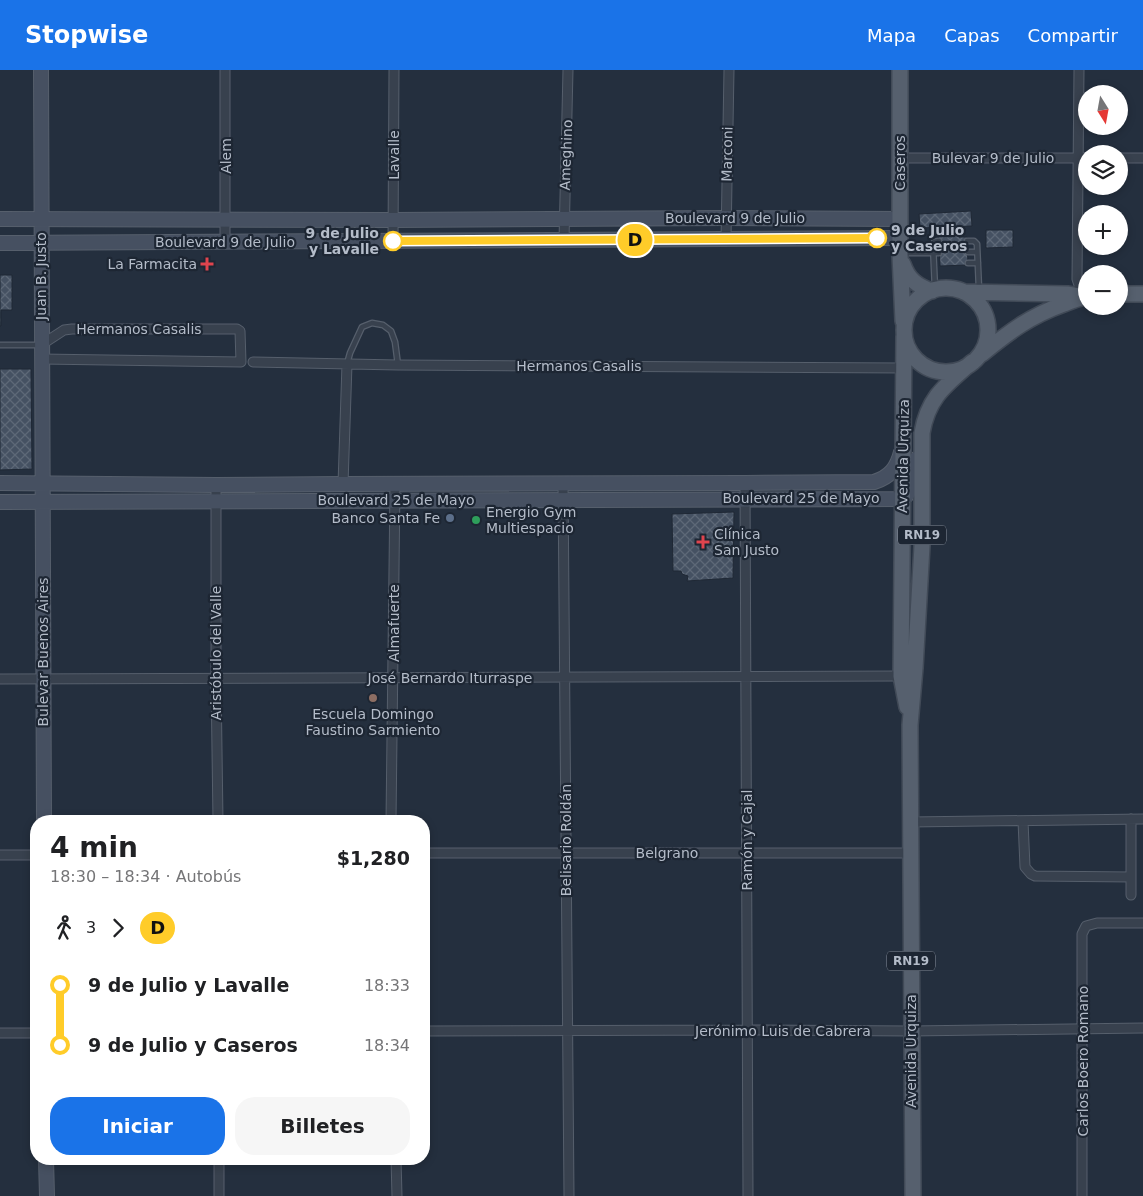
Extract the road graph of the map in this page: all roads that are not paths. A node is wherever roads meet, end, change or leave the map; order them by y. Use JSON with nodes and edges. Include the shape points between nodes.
{"nodes":[{"id":1,"x":41,"y":70,"type":"edge"},
{"id":2,"x":226,"y":70,"type":"edge"},
{"id":3,"x":394,"y":70,"type":"edge"},
{"id":4,"x":568,"y":70,"type":"edge"},
{"id":5,"x":729,"y":70,"type":"edge"},
{"id":6,"x":900,"y":70,"type":"edge"},
{"id":7,"x":1079,"y":70,"type":"edge"},
{"id":8,"x":1082,"y":145,"type":"edge"},
{"id":9,"x":900,"y":158,"type":"junction"},
{"id":10,"x":1078,"y":158,"type":"edge"},
{"id":11,"x":1128,"y":158,"type":"edge"},
{"id":12,"x":1143,"y":158,"type":"edge"},
{"id":13,"x":1081,"y":195,"type":"edge"},
{"id":14,"x":41,"y":218,"type":"junction"},
{"id":15,"x":726,"y":218,"type":"junction"},
{"id":16,"x":0,"y":219,"type":"edge"},
{"id":17,"x":564,"y":219,"type":"junction"},
{"id":18,"x":900,"y":219,"type":"junction"},
{"id":19,"x":226,"y":220,"type":"junction"},
{"id":20,"x":393,"y":220,"type":"junction"},
{"id":21,"x":726,"y":239,"type":"junction"},
{"id":22,"x":564,"y":240,"type":"junction"},
{"id":23,"x":393,"y":241,"type":"junction"},
{"id":24,"x":938,"y":241,"type":"dead end"},
{"id":25,"x":967,"y":241,"type":"dead end"},
{"id":26,"x":225,"y":242,"type":"junction"},
{"id":27,"x":0,"y":243,"type":"edge"},
{"id":28,"x":41,"y":243,"type":"junction"},
{"id":29,"x":900,"y":249,"type":"junction"},
{"id":30,"x":968,"y":252,"type":"dead end"},
{"id":31,"x":977,"y":252,"type":"junction"},
{"id":32,"x":936,"y":253,"type":"junction"},
{"id":33,"x":968,"y":263,"type":"dead end"},
{"id":34,"x":978,"y":263,"type":"junction"},
{"id":35,"x":1078,"y":281,"type":"edge"},
{"id":36,"x":934,"y":290,"type":"junction"},
{"id":37,"x":964,"y":292,"type":"junction"},
{"id":38,"x":979,"y":292,"type":"junction"},
{"id":39,"x":1128,"y":294,"type":"edge"},
{"id":40,"x":1143,"y":294,"type":"edge"},
{"id":41,"x":1078,"y":296,"type":"edge"},
{"id":42,"x":1078,"y":299,"type":"edge"},
{"id":43,"x":904,"y":333,"type":"junction"},
{"id":44,"x":0,"y":345,"type":"edge"},
{"id":45,"x":41,"y":352,"type":"junction"},
{"id":46,"x":974,"y":360,"type":"junction"},
{"id":47,"x":253,"y":362,"type":"dead end"},
{"id":48,"x":347,"y":364,"type":"junction"},
{"id":49,"x":398,"y":365,"type":"junction"},
{"id":50,"x":904,"y":368,"type":"junction"},
{"id":51,"x":922,"y":433,"type":"junction"},
{"id":52,"x":904,"y":444,"type":"junction"},
{"id":53,"x":42,"y":482,"type":"junction"},
{"id":54,"x":0,"y":483,"type":"edge"},
{"id":55,"x":746,"y":483,"type":"junction"},
{"id":56,"x":343,"y":484,"type":"junction"},
{"id":57,"x":563,"y":484,"type":"junction"},
{"id":58,"x":216,"y":485,"type":"junction"},
{"id":59,"x":395,"y":485,"type":"junction"},
{"id":60,"x":746,"y":498,"type":"junction"},
{"id":61,"x":903,"y":498,"type":"junction"},
{"id":62,"x":564,"y":499,"type":"junction"},
{"id":63,"x":395,"y":500,"type":"junction"},
{"id":64,"x":42,"y":501,"type":"junction"},
{"id":65,"x":215,"y":501,"type":"junction"},
{"id":66,"x":0,"y":502,"type":"edge"},
{"id":67,"x":901,"y":676,"type":"junction"},
{"id":68,"x":746,"y":677,"type":"junction"},
{"id":69,"x":394,"y":678,"type":"junction"},
{"id":70,"x":565,"y":678,"type":"junction"},
{"id":71,"x":0,"y":679,"type":"edge"},
{"id":72,"x":43,"y":679,"type":"junction"},
{"id":73,"x":216,"y":679,"type":"junction"},
{"id":74,"x":910,"y":725,"type":"junction"},
{"id":75,"x":44,"y":815,"type":"edge"},
{"id":76,"x":218,"y":815,"type":"edge"},
{"id":77,"x":391,"y":815,"type":"edge"},
{"id":78,"x":1131,"y":819,"type":"junction"},
{"id":79,"x":1143,"y":819,"type":"edge"},
{"id":80,"x":1023,"y":821,"type":"junction"},
{"id":81,"x":910,"y":822,"type":"junction"},
{"id":82,"x":747,"y":852,"type":"junction"},
{"id":83,"x":566,"y":853,"type":"junction"},
{"id":84,"x":911,"y":853,"type":"junction"},
{"id":85,"x":430,"y":854,"type":"edge"},
{"id":86,"x":0,"y":855,"type":"edge"},
{"id":87,"x":30,"y":855,"type":"edge"},
{"id":88,"x":1131,"y":876,"type":"junction"},
{"id":89,"x":1131,"y":895,"type":"dead end"},
{"id":90,"x":1143,"y":923,"type":"edge"},
{"id":91,"x":1083,"y":1028,"type":"junction"},
{"id":92,"x":1143,"y":1028,"type":"edge"},
{"id":93,"x":748,"y":1030,"type":"junction"},
{"id":94,"x":430,"y":1031,"type":"edge"},
{"id":95,"x":568,"y":1031,"type":"junction"},
{"id":96,"x":911,"y":1031,"type":"junction"},
{"id":97,"x":0,"y":1033,"type":"edge"},
{"id":98,"x":30,"y":1033,"type":"edge"},
{"id":99,"x":46,"y":1165,"type":"edge"},
{"id":100,"x":219,"y":1165,"type":"edge"},
{"id":101,"x":396,"y":1165,"type":"edge"},
{"id":102,"x":47,"y":1196,"type":"edge"},
{"id":103,"x":219,"y":1196,"type":"edge"},
{"id":104,"x":397,"y":1196,"type":"edge"},
{"id":105,"x":569,"y":1196,"type":"edge"},
{"id":106,"x":748,"y":1196,"type":"edge"},
{"id":107,"x":913,"y":1196,"type":"edge"},
{"id":108,"x":1082,"y":1196,"type":"edge"}],
"edges":[{"from":1,"to":14,"type":"main road","name":"Juan B. Justo"},
{"from":2,"to":19,"type":"street","name":"Alem"},
{"from":3,"to":20,"type":"street","name":"Lavalle"},
{"from":4,"to":17,"type":"street","name":"Ameghino"},
{"from":5,"to":15,"type":"street","name":"Marconi"},
{"from":6,"to":9,"type":"main road","name":"Caseros"},
{"from":7,"to":8,"type":"street"},
{"from":9,"to":10,"type":"street","name":"Bulevar 9 de Julio"},
{"from":9,"to":18,"type":"main road","name":"Caseros"},
{"from":11,"to":12,"type":"street"},
{"from":13,"to":35,"type":"street"},
{"from":14,"to":16,"type":"main road","name":"Boulevard 9 de Julio"},
{"from":14,"to":19,"type":"main road","name":"Boulevard 9 de Julio"},
{"from":14,"to":28,"type":"main road","name":"Juan B. Justo"},
{"from":15,"to":17,"type":"main road","name":"Boulevard 9 de Julio"},
{"from":15,"to":18,"type":"main road","name":"Boulevard 9 de Julio"},
{"from":15,"to":21,"type":"street","name":"Marconi"},
{"from":17,"to":20,"type":"main road","name":"Boulevard 9 de Julio"},
{"from":17,"to":22,"type":"street","name":"Ameghino"},
{"from":18,"to":29,"type":"main road","name":"Caseros"},
{"from":19,"to":20,"type":"main road","name":"Boulevard 9 de Julio"},
{"from":19,"to":26,"type":"street","name":"Alem"},
{"from":20,"to":23,"type":"street","name":"Lavalle"},
{"from":21,"to":22,"type":"main road","name":"Boulevard 9 de Julio"},
{"from":21,"to":29,"type":"main road","name":"Boulevard 9 de Julio"},
{"from":22,"to":23,"type":"main road","name":"Boulevard 9 de Julio"},
{"from":23,"to":26,"type":"main road","name":"Boulevard 9 de Julio"},
{"from":24,"to":32,"type":"lane","via":[[934,242]]},
{"from":25,"to":31,"type":"lane","via":[[976,242]]},
{"from":26,"to":28,"type":"main road","name":"Boulevard 9 de Julio"},
{"from":27,"to":28,"type":"main road","name":"Boulevard 9 de Julio"},
{"from":28,"to":45,"type":"main road","name":"Juan B. Justo"},
{"from":29,"to":32,"type":"lane"},
{"from":29,"to":36,"type":"main road","name":"Caseros","via":[[908,276],[922,288]]},
{"from":29,"to":43,"type":"main road","name":"Caseros"},
{"from":30,"to":31,"type":"lane"},
{"from":31,"to":34,"type":"lane"},
{"from":32,"to":36,"type":"lane"},
{"from":33,"to":34,"type":"lane"},
{"from":34,"to":38,"type":"lane"},
{"from":36,"to":37,"type":"main road"},
{"from":36,"to":43,"type":"main road","number":"RN19","via":[[912,306],[906,317]]},
{"from":37,"to":38,"type":"main road"},
{"from":37,"to":46,"type":"main road","number":"RN19","via":[[978,304],[986,322],[986,341]]},
{"from":38,"to":41,"type":"main road"},
{"from":39,"to":40,"type":"main road"},
{"from":42,"to":46,"type":"main road","number":"RN19","via":[[1030,319]]},
{"from":43,"to":46,"type":"main road","number":"RN19","via":[[912,355],[934,370],[954,371]]},
{"from":43,"to":50,"type":"main road","name":"Avenida Urquiza","number":"RN19"},
{"from":44,"to":45,"type":"lane"},
{"from":45,"to":45,"type":"street","name":"Hermanos Casalis","via":[[64,330],[72,329],[237,329],[240,331],[241,362]]},
{"from":45,"to":53,"type":"main road","name":"Juan B. Justo"},
{"from":46,"to":51,"type":"main road","name":"Avenida Urquiza","number":"RN19","via":[[934,399]]},
{"from":47,"to":48,"type":"street","name":"Hermanos Casalis"},
{"from":48,"to":49,"type":"street","name":"Hermanos Casalis"},
{"from":48,"to":49,"type":"lane","via":[[362,327],[372,323],[391,331]]},
{"from":48,"to":56,"type":"street"},
{"from":49,"to":50,"type":"street","name":"Hermanos Casalis"},
{"from":50,"to":52,"type":"main road","name":"Avenida Urquiza","number":"RN19"},
{"from":51,"to":61,"type":"main road","via":[[913,485]]},
{"from":51,"to":74,"type":"main road","name":"Avenida Urquiza","number":"RN19","via":[[922,554]]},
{"from":52,"to":55,"type":"main road","name":"Boulevard 25 de Mayo","via":[[897,467],[874,482]]},
{"from":52,"to":61,"type":"main road","name":"Avenida Urquiza","number":"RN19"},
{"from":53,"to":54,"type":"main road","name":"Boulevard 25 de Mayo"},
{"from":53,"to":58,"type":"main road","name":"Boulevard 25 de Mayo"},
{"from":53,"to":64,"type":"main road","name":"Bulevar Buenos Aires"},
{"from":55,"to":57,"type":"main road","name":"Boulevard 25 de Mayo"},
{"from":55,"to":60,"type":"street","name":"Ramón y Cajal"},
{"from":56,"to":58,"type":"main road","name":"Boulevard 25 de Mayo"},
{"from":56,"to":59,"type":"main road","name":"Boulevard 25 de Mayo"},
{"from":57,"to":59,"type":"main road","name":"Boulevard 25 de Mayo"},
{"from":57,"to":62,"type":"street","name":"Belisario Roldán"},
{"from":58,"to":65,"type":"street","name":"Aristóbulo del Valle"},
{"from":59,"to":63,"type":"street","name":"Almafuerte"},
{"from":60,"to":61,"type":"main road","name":"Boulevard 25 de Mayo"},
{"from":60,"to":62,"type":"main road","name":"Boulevard 25 de Mayo"},
{"from":60,"to":68,"type":"street","name":"Ramón y Cajal"},
{"from":61,"to":67,"type":"main road","name":"Avenida Urquiza","number":"RN19"},
{"from":62,"to":63,"type":"main road","name":"Boulevard 25 de Mayo"},
{"from":62,"to":70,"type":"street","name":"Belisario Roldán"},
{"from":63,"to":65,"type":"main road","name":"Boulevard 25 de Mayo"},
{"from":63,"to":69,"type":"street","name":"Almafuerte"},
{"from":64,"to":65,"type":"main road","name":"Boulevard 25 de Mayo"},
{"from":64,"to":66,"type":"main road","name":"Boulevard 25 de Mayo"},
{"from":64,"to":72,"type":"main road","name":"Bulevar Buenos Aires"},
{"from":65,"to":73,"type":"street","name":"Aristóbulo del Valle"},
{"from":67,"to":68,"type":"street","name":"José Bernardo Iturraspe"},
{"from":67,"to":74,"type":"main road","name":"Avenida Urquiza","number":"RN19"},
{"from":68,"to":70,"type":"street","name":"José Bernardo Iturraspe"},
{"from":68,"to":82,"type":"street","name":"Ramón y Cajal"},
{"from":69,"to":70,"type":"street","name":"José Bernardo Iturraspe"},
{"from":69,"to":73,"type":"street","name":"José Bernardo Iturraspe"},
{"from":69,"to":77,"type":"street","name":"Almafuerte"},
{"from":70,"to":83,"type":"street","name":"Belisario Roldán"},
{"from":71,"to":72,"type":"street","name":"José Bernardo Iturraspe"},
{"from":72,"to":73,"type":"street","name":"José Bernardo Iturraspe"},
{"from":72,"to":75,"type":"main road","name":"Bulevar Buenos Aires"},
{"from":73,"to":76,"type":"street","name":"Aristóbulo del Valle"},
{"from":74,"to":81,"type":"main road","name":"Avenida Urquiza","number":"RN19"},
{"from":78,"to":79,"type":"street"},
{"from":78,"to":80,"type":"street"},
{"from":78,"to":88,"type":"street"},
{"from":80,"to":81,"type":"street"},
{"from":80,"to":88,"type":"street","via":[[1024,867],[1030,874]]},
{"from":81,"to":84,"type":"main road","name":"Avenida Urquiza","number":"RN19"},
{"from":82,"to":83,"type":"street","name":"Belgrano"},
{"from":82,"to":84,"type":"street","name":"Belgrano"},
{"from":82,"to":93,"type":"street","name":"Ramón y Cajal"},
{"from":83,"to":85,"type":"street","name":"Belgrano"},
{"from":83,"to":95,"type":"street","name":"Belisario Roldán"},
{"from":84,"to":96,"type":"main road","name":"Avenida Urquiza","number":"RN19"},
{"from":86,"to":87,"type":"street"},
{"from":88,"to":89,"type":"street"},
{"from":90,"to":91,"type":"street","name":"Carlos Boero Romano","via":[[1086,926],[1082,934]]},
{"from":91,"to":92,"type":"street","name":"Jerónimo Luis de Cabrera"},
{"from":91,"to":96,"type":"street","name":"Jerónimo Luis de Cabrera"},
{"from":91,"to":108,"type":"street","name":"Carlos Boero Romano"},
{"from":93,"to":95,"type":"street","name":"Jerónimo Luis de Cabrera"},
{"from":93,"to":96,"type":"street","name":"Jerónimo Luis de Cabrera"},
{"from":93,"to":106,"type":"street","name":"Ramón y Cajal"},
{"from":94,"to":95,"type":"street","name":"Jerónimo Luis de Cabrera"},
{"from":95,"to":105,"type":"street","name":"Belisario Roldán"},
{"from":96,"to":107,"type":"main road","name":"Avenida Urquiza","number":"RN19"},
{"from":97,"to":98,"type":"street"},
{"from":99,"to":102,"type":"main road"},
{"from":100,"to":103,"type":"street"},
{"from":101,"to":104,"type":"street"}]}
